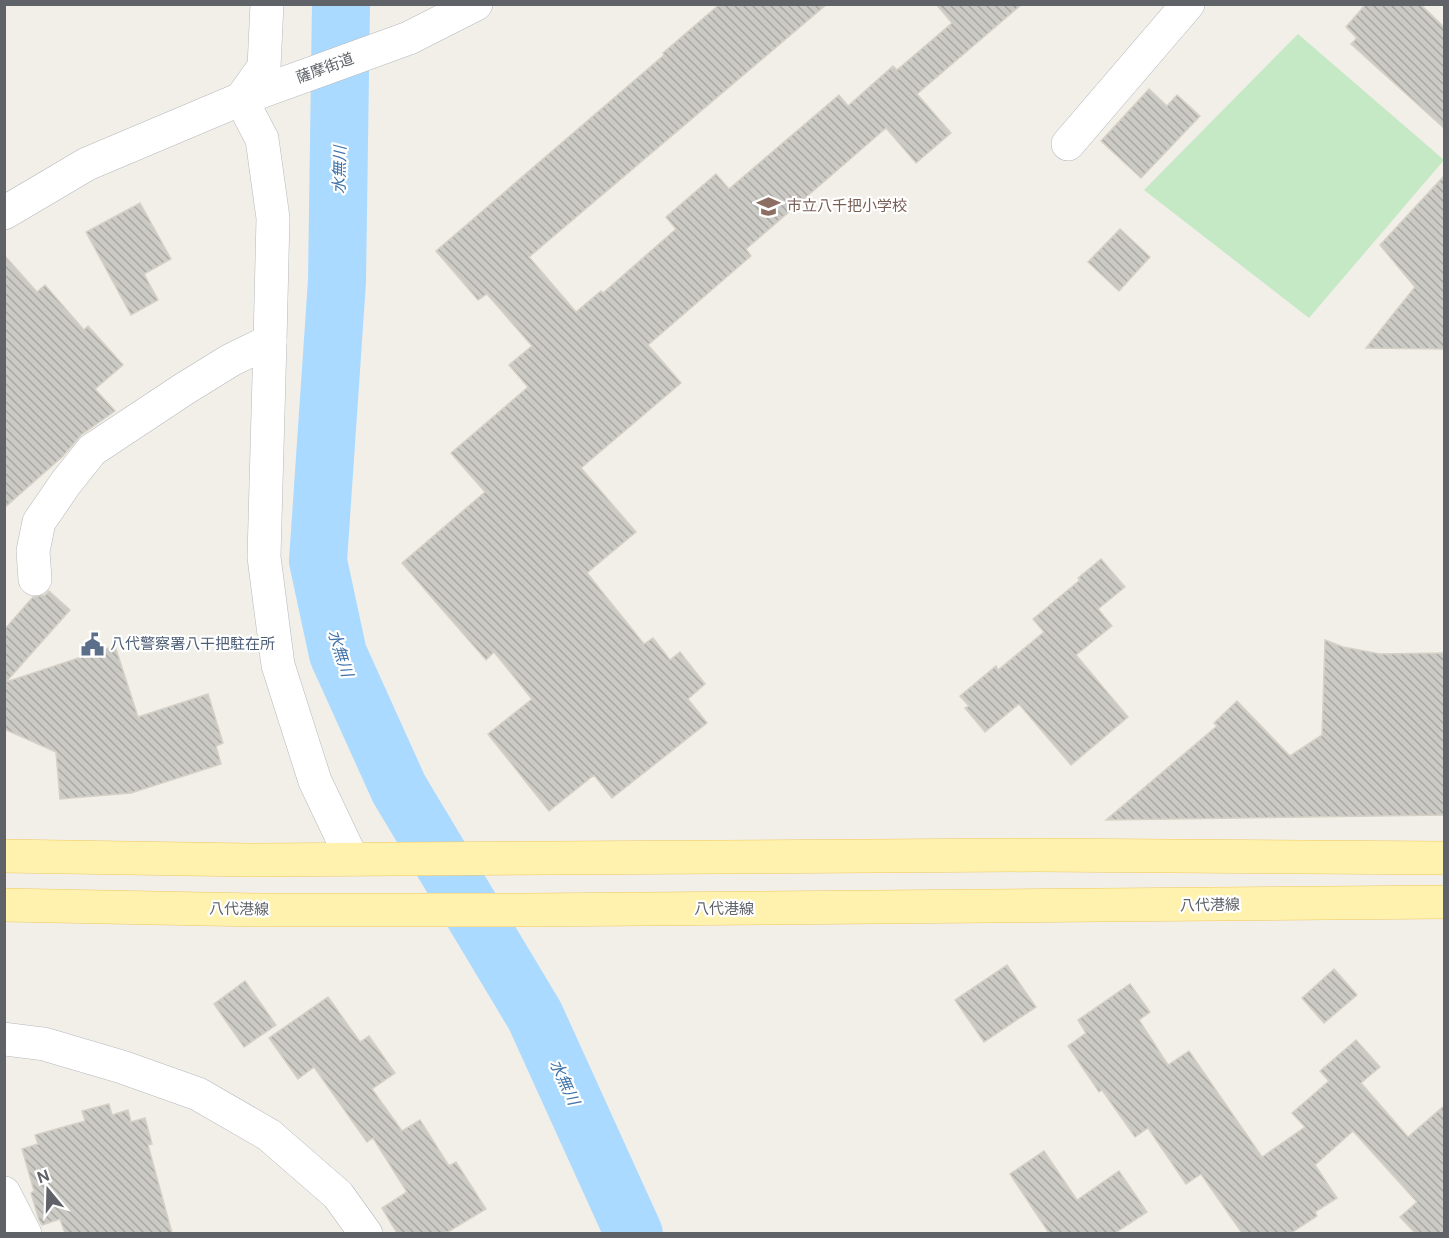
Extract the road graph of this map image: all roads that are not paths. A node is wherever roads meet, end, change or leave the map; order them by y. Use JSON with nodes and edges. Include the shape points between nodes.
{"nodes":[{"id":1,"x":267,"y":4,"type":"edge"},
{"id":2,"x":476,"y":4,"type":"edge"},
{"id":3,"x":1188,"y":4,"type":"edge"},
{"id":4,"x":242,"y":99,"type":"junction"},
{"id":5,"x":1068,"y":144,"type":"dead end"},
{"id":6,"x":4,"y":213,"type":"edge"},
{"id":7,"x":270,"y":341,"type":"junction"},
{"id":8,"x":35,"y":579,"type":"dead end"},
{"id":9,"x":4,"y":856,"type":"edge"},
{"id":10,"x":1444,"y":858,"type":"edge"},
{"id":11,"x":352,"y":859,"type":"junction"},
{"id":12,"x":1444,"y":902,"type":"edge"},
{"id":13,"x":4,"y":905,"type":"edge"},
{"id":14,"x":4,"y":1039,"type":"edge"},
{"id":15,"x":4,"y":1193,"type":"edge"},
{"id":16,"x":25,"y":1233,"type":"edge"},
{"id":17,"x":366,"y":1233,"type":"edge"}],
"edges":[{"from":1,"to":4,"type":"street","via":[[264,67]]},
{"from":2,"to":4,"type":"street","name":"薩摩街道","via":[[409,38]]},
{"from":3,"to":5,"type":"street"},
{"from":4,"to":6,"type":"street","name":"薩摩街道","via":[[87,164]]},
{"from":4,"to":7,"type":"street","via":[[262,139],[273,218]]},
{"from":7,"to":8,"type":"street","via":[[231,360],[92,450],[39,522],[33,551]]},
{"from":7,"to":11,"type":"street","via":[[264,557],[278,665],[315,782]]},
{"from":9,"to":11,"type":"main road"},
{"from":10,"to":11,"type":"main road","via":[[1025,855]]},
{"from":12,"to":13,"type":"main road","name":"八代港線","via":[[526,910]]},
{"from":14,"to":17,"type":"street","via":[[44,1044],[198,1094],[269,1135],[338,1195]]},
{"from":15,"to":16,"type":"street"}]}
